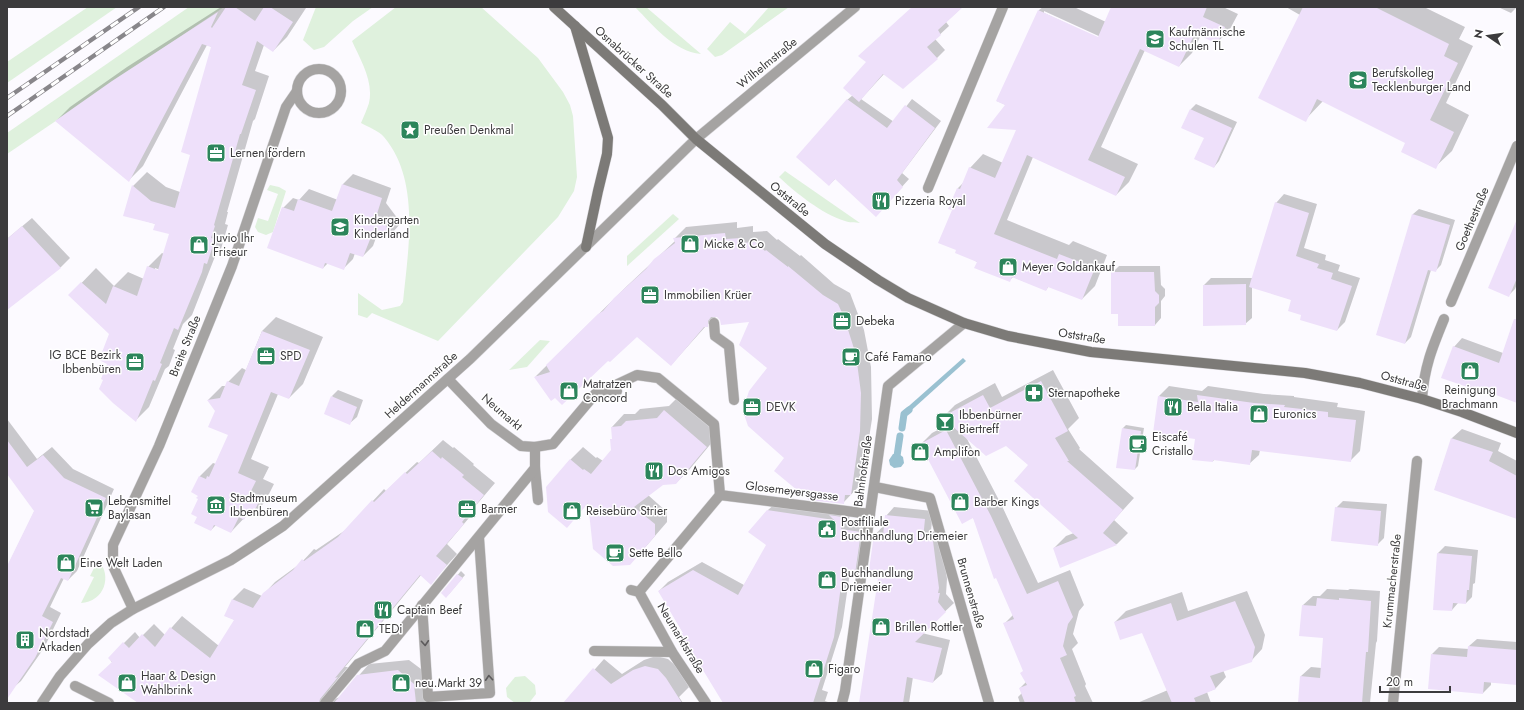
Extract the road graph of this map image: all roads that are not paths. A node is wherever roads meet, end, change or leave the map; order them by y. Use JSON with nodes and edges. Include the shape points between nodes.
{"nodes":[{"id":1,"x":554,"y":7,"type":"edge"},
{"id":2,"x":855,"y":7,"type":"edge"},
{"id":3,"x":1003,"y":7,"type":"edge"},
{"id":4,"x":575,"y":26,"type":"junction"},
{"id":5,"x":297,"y":91,"type":"junction"},
{"id":6,"x":696,"y":139,"type":"junction"},
{"id":7,"x":1517,"y":146,"type":"edge"},
{"id":8,"x":928,"y":188,"type":"dead end"},
{"id":9,"x":586,"y":247,"type":"junction"},
{"id":10,"x":1451,"y":302,"type":"dead end"},
{"id":11,"x":1444,"y":319,"type":"dead end"},
{"id":12,"x":714,"y":323,"type":"dead end"},
{"id":13,"x":964,"y":323,"type":"junction"},
{"id":14,"x":448,"y":379,"type":"junction"},
{"id":15,"x":605,"y":390,"type":"junction"},
{"id":16,"x":617,"y":391,"type":"dead end"},
{"id":17,"x":1422,"y":399,"type":"junction"},
{"id":18,"x":734,"y":400,"type":"dead end"},
{"id":19,"x":1517,"y":433,"type":"edge"},
{"id":20,"x":535,"y":447,"type":"junction"},
{"id":21,"x":1417,"y":461,"type":"dead end"},
{"id":22,"x":535,"y":468,"type":"junction"},
{"id":23,"x":875,"y":487,"type":"junction"},
{"id":24,"x":720,"y":495,"type":"junction"},
{"id":25,"x":538,"y":500,"type":"dead end"},
{"id":26,"x":870,"y":514,"type":"junction"},
{"id":27,"x":479,"y":538,"type":"junction"},
{"id":28,"x":422,"y":605,"type":"junction"},
{"id":29,"x":133,"y":608,"type":"junction"},
{"id":30,"x":640,"y":643,"type":"dead end"},
{"id":31,"x":594,"y":651,"type":"dead end"},
{"id":32,"x":650,"y":652,"type":"junction"},
{"id":33,"x":672,"y":652,"type":"junction"},
{"id":34,"x":75,"y":686,"type":"dead end"},
{"id":35,"x":429,"y":700,"type":"edge"},
{"id":36,"x":42,"y":703,"type":"edge"},
{"id":37,"x":109,"y":703,"type":"edge"},
{"id":38,"x":326,"y":703,"type":"edge"},
{"id":39,"x":706,"y":703,"type":"edge"},
{"id":40,"x":842,"y":703,"type":"edge"},
{"id":41,"x":989,"y":703,"type":"edge"},
{"id":42,"x":1393,"y":703,"type":"edge"}],
"edges":[{"from":1,"to":4,"type":"main road","name":"Osnabrücker Straße"},
{"from":2,"to":6,"type":"street","name":"Wilhelmstraße"},
{"from":3,"to":8,"type":"street"},
{"from":4,"to":6,"type":"main road","name":"Osnabrücker Straße"},
{"from":4,"to":9,"type":"main road","via":[[608,138],[607,154]]},
{"from":5,"to":5,"type":"street","name":"Breite Straße","via":[[300,79],[305,74],[310,70],[323,69],[334,74],[342,92],[336,106],[327,112],[317,113],[303,106]]},
{"from":5,"to":29,"type":"street","name":"Breite Straße","via":[[286,107],[232,266],[168,424],[113,545],[113,566]]},
{"from":6,"to":9,"type":"street","name":"Heldermannstraße"},
{"from":6,"to":13,"type":"main road","name":"Oststraße","via":[[848,261],[908,298]]},
{"from":7,"to":10,"type":"street","name":"Goethestraße"},
{"from":9,"to":14,"type":"street","name":"Heldermannstraße"},
{"from":11,"to":17,"type":"street","via":[[1428,358],[1423,378]]},
{"from":12,"to":18,"type":"street","via":[[715,336],[729,346]]},
{"from":13,"to":17,"type":"main road","name":"Oststraße","via":[[1008,336],[1090,352],[1305,373],[1360,383]]},
{"from":13,"to":23,"type":"street","name":"Bahnhofstraße","via":[[888,386]]},
{"from":14,"to":20,"type":"street","name":"Neumarkt","via":[[491,424],[521,446]]},
{"from":14,"to":29,"type":"street","name":"Heldermannstraße","via":[[283,526],[231,560]]},
{"from":15,"to":16,"type":"street"},
{"from":15,"to":20,"type":"street","name":"Neumarkt","via":[[596,393],[553,444]]},
{"from":15,"to":24,"type":"street","via":[[637,375],[658,378],[714,424]]},
{"from":17,"to":19,"type":"main road","name":"Oststraße"},
{"from":20,"to":22,"type":"street"},
{"from":21,"to":42,"type":"street","name":"Krummacherstraße"},
{"from":22,"to":25,"type":"street"},
{"from":22,"to":27,"type":"street"},
{"from":23,"to":26,"type":"street","name":"Bahnhofstraße"},
{"from":23,"to":41,"type":"street","name":"Brunnenstraße","via":[[930,498]]},
{"from":24,"to":26,"type":"street","name":"Glosemeyersgasse"},
{"from":24,"to":33,"type":"street","name":"Neumarktstraße","via":[[635,591]]},
{"from":26,"to":40,"type":"street","name":"Bahnhofstraße"},
{"from":27,"to":28,"type":"street"},
{"from":35,"to":27,"type":"street","one_way":true,"via":[[490,693]]},
{"from":28,"to":35,"type":"street","one_way":true},
{"from":28,"to":38,"type":"street","via":[[385,651],[358,664]]},
{"from":29,"to":36,"type":"street","name":"Heldermannstraße","via":[[111,623],[88,644],[60,676]]},
{"from":30,"to":32,"type":"street"},
{"from":31,"to":32,"type":"street"},
{"from":32,"to":33,"type":"street"},
{"from":33,"to":39,"type":"street","name":"Neumarktstraße"},
{"from":34,"to":37,"type":"street"}]}
